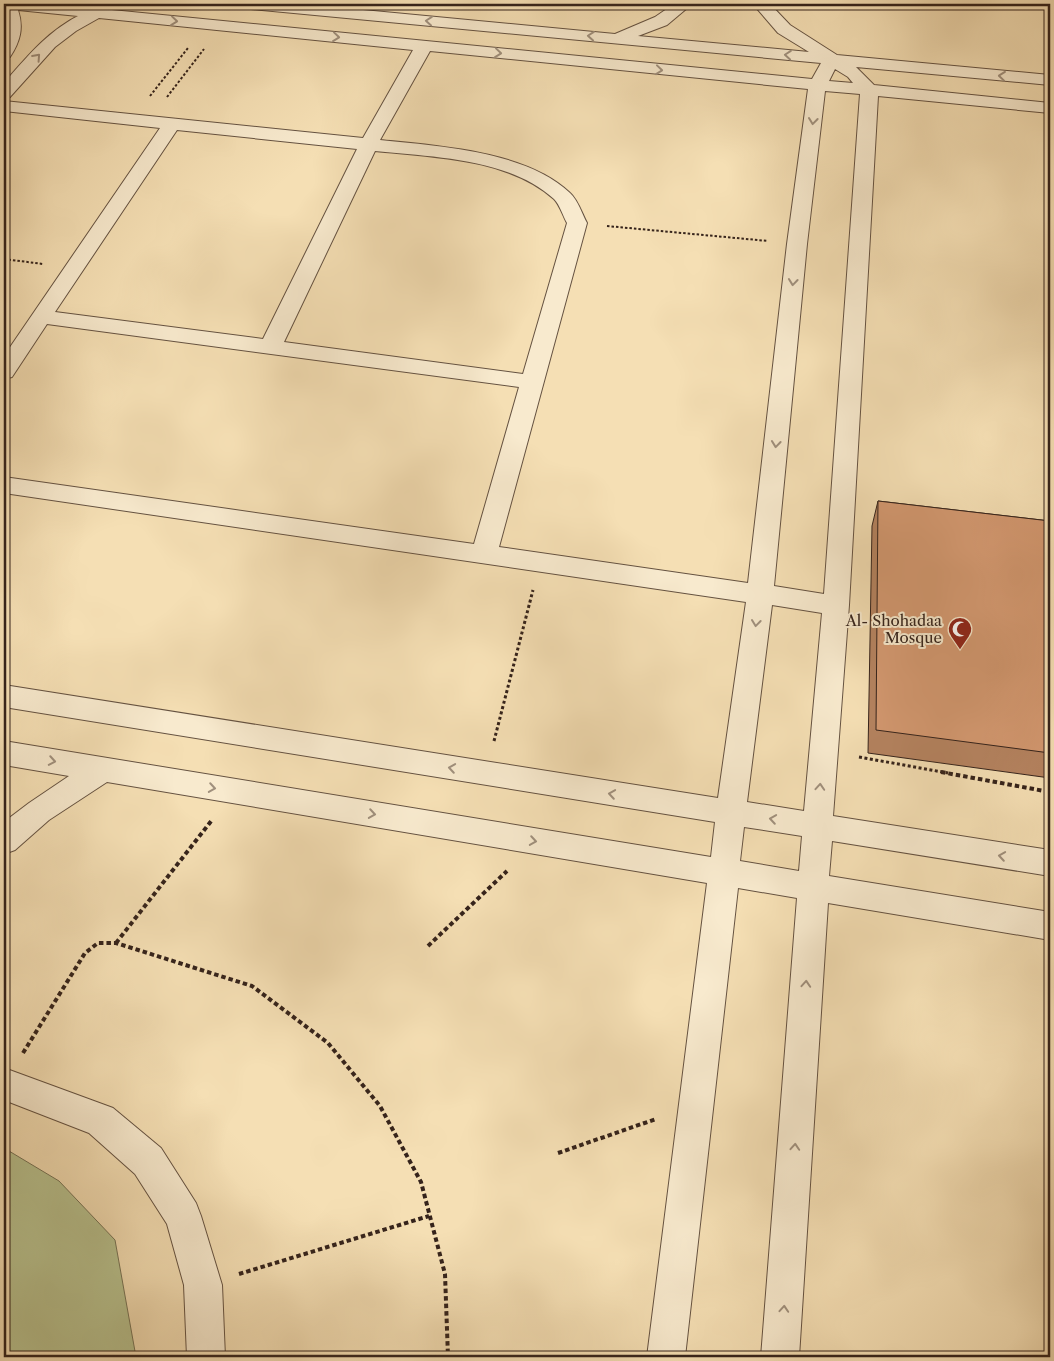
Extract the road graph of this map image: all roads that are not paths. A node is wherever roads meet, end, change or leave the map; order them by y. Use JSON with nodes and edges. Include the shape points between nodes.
{"nodes":[{"id":1,"x":6,"y":4,"type":"edge"},
{"id":2,"x":251,"y":4,"type":"edge"},
{"id":3,"x":684,"y":4,"type":"edge"},
{"id":4,"x":761,"y":4,"type":"edge"},
{"id":5,"x":97,"y":13,"type":"junction"},
{"id":6,"x":616,"y":38,"type":"junction"},
{"id":7,"x":424,"y":46,"type":"junction"},
{"id":8,"x":4,"y":53,"type":"edge"},
{"id":9,"x":832,"y":59,"type":"junction"},
{"id":10,"x":1050,"y":80,"type":"edge"},
{"id":11,"x":817,"y":86,"type":"junction"},
{"id":12,"x":869,"y":90,"type":"junction"},
{"id":13,"x":4,"y":93,"type":"edge"},
{"id":14,"x":4,"y":106,"type":"edge"},
{"id":15,"x":1050,"y":108,"type":"edge"},
{"id":16,"x":172,"y":124,"type":"junction"},
{"id":17,"x":368,"y":145,"type":"junction"},
{"id":18,"x":41,"y":317,"type":"junction"},
{"id":19,"x":270,"y":348,"type":"junction"},
{"id":20,"x":4,"y":372,"type":"edge"},
{"id":21,"x":533,"y":382,"type":"junction"},
{"id":22,"x":4,"y":486,"type":"edge"},
{"id":23,"x":484,"y":554,"type":"junction"},
{"id":24,"x":760,"y":594,"type":"junction"},
{"id":25,"x":836,"y":605,"type":"junction"},
{"id":26,"x":4,"y":696,"type":"edge"},
{"id":27,"x":4,"y":753,"type":"edge"},
{"id":28,"x":103,"y":770,"type":"junction"},
{"id":29,"x":731,"y":813,"type":"junction"},
{"id":30,"x":818,"y":826,"type":"junction"},
{"id":31,"x":4,"y":841,"type":"edge"},
{"id":32,"x":1050,"y":863,"type":"edge"},
{"id":33,"x":724,"y":872,"type":"junction"},
{"id":34,"x":813,"y":888,"type":"junction"},
{"id":35,"x":1050,"y":926,"type":"edge"},
{"id":36,"x":11,"y":1071,"type":"edge"},
{"id":37,"x":206,"y":1357,"type":"edge"},
{"id":38,"x":666,"y":1357,"type":"edge"},
{"id":39,"x":780,"y":1357,"type":"edge"}],
"edges":[{"from":1,"to":5,"type":"street"},
{"from":1,"to":8,"type":"street","via":[[15,20],[13,38]]},
{"from":6,"to":2,"type":"street","one_way":true},
{"from":3,"to":6,"type":"street","via":[[661,21]]},
{"from":4,"to":9,"type":"street","via":[[784,29]]},
{"from":5,"to":7,"type":"street","one_way":true},
{"from":13,"to":5,"type":"street","one_way":true,"via":[[49,43]]},
{"from":9,"to":6,"type":"street","one_way":true},
{"from":7,"to":11,"type":"street","one_way":true},
{"from":7,"to":17,"type":"street"},
{"from":10,"to":9,"type":"street","one_way":true},
{"from":9,"to":11,"type":"street"},
{"from":9,"to":12,"type":"street","via":[[854,73]]},
{"from":11,"to":12,"type":"street"},
{"from":11,"to":24,"type":"street","one_way":true},
{"from":12,"to":15,"type":"street"},
{"from":12,"to":25,"type":"street"},
{"from":14,"to":16,"type":"street"},
{"from":16,"to":17,"type":"street"},
{"from":16,"to":18,"type":"street"},
{"from":17,"to":19,"type":"street"},
{"from":17,"to":21,"type":"street","via":[[449,153],[494,162],[533,176],[564,197],[577,223]]},
{"from":18,"to":19,"type":"street"},
{"from":18,"to":20,"type":"street"},
{"from":19,"to":21,"type":"street"},
{"from":21,"to":23,"type":"street"},
{"from":22,"to":23,"type":"street"},
{"from":23,"to":24,"type":"street"},
{"from":24,"to":25,"type":"street"},
{"from":24,"to":29,"type":"street","one_way":true},
{"from":30,"to":25,"type":"street","one_way":true},
{"from":29,"to":26,"type":"street","one_way":true},
{"from":27,"to":28,"type":"street","one_way":true},
{"from":28,"to":31,"type":"street","via":[[59,796]]},
{"from":28,"to":33,"type":"street","one_way":true},
{"from":30,"to":29,"type":"street","one_way":true},
{"from":29,"to":33,"type":"street"},
{"from":32,"to":30,"type":"street","one_way":true},
{"from":30,"to":34,"type":"street"},
{"from":33,"to":34,"type":"street"},
{"from":33,"to":38,"type":"street"},
{"from":34,"to":35,"type":"street"},
{"from":39,"to":34,"type":"street","one_way":true},
{"from":36,"to":37,"type":"street","via":[[101,1120],[148,1161],[183,1216],[203,1285]]}]}
